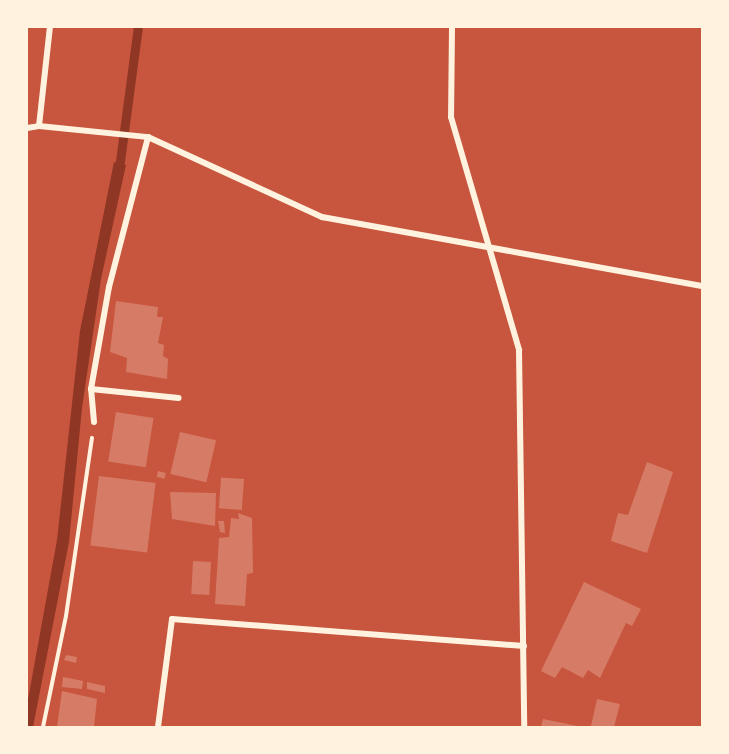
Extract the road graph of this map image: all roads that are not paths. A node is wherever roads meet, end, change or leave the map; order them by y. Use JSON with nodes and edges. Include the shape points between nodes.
{"nodes":[{"id":1,"x":51,"y":27,"type":"edge"},
{"id":2,"x":452,"y":27,"type":"edge"},
{"id":3,"x":39,"y":126,"type":"junction"},
{"id":4,"x":27,"y":128,"type":"edge"},
{"id":5,"x":148,"y":137,"type":"junction"},
{"id":6,"x":489,"y":245,"type":"junction"},
{"id":7,"x":702,"y":286,"type":"edge"},
{"id":8,"x":91,"y":389,"type":"junction"},
{"id":9,"x":179,"y":398,"type":"dead end"},
{"id":10,"x":94,"y":422,"type":"road end"},
{"id":11,"x":524,"y":646,"type":"junction"},
{"id":12,"x":158,"y":727,"type":"edge"},
{"id":13,"x":524,"y":727,"type":"edge"}],
"edges":[{"from":1,"to":3,"type":"street"},
{"from":2,"to":6,"type":"street","via":[[451,117]]},
{"from":3,"to":4,"type":"street"},
{"from":3,"to":5,"type":"street"},
{"from":5,"to":6,"type":"street","via":[[322,217]]},
{"from":5,"to":8,"type":"street","via":[[109,287]]},
{"from":6,"to":7,"type":"street"},
{"from":6,"to":11,"type":"street","via":[[519,351]]},
{"from":8,"to":9,"type":"street"},
{"from":8,"to":10,"type":"street"},
{"from":11,"to":12,"type":"street","via":[[172,619]]},
{"from":11,"to":13,"type":"street"}]}
